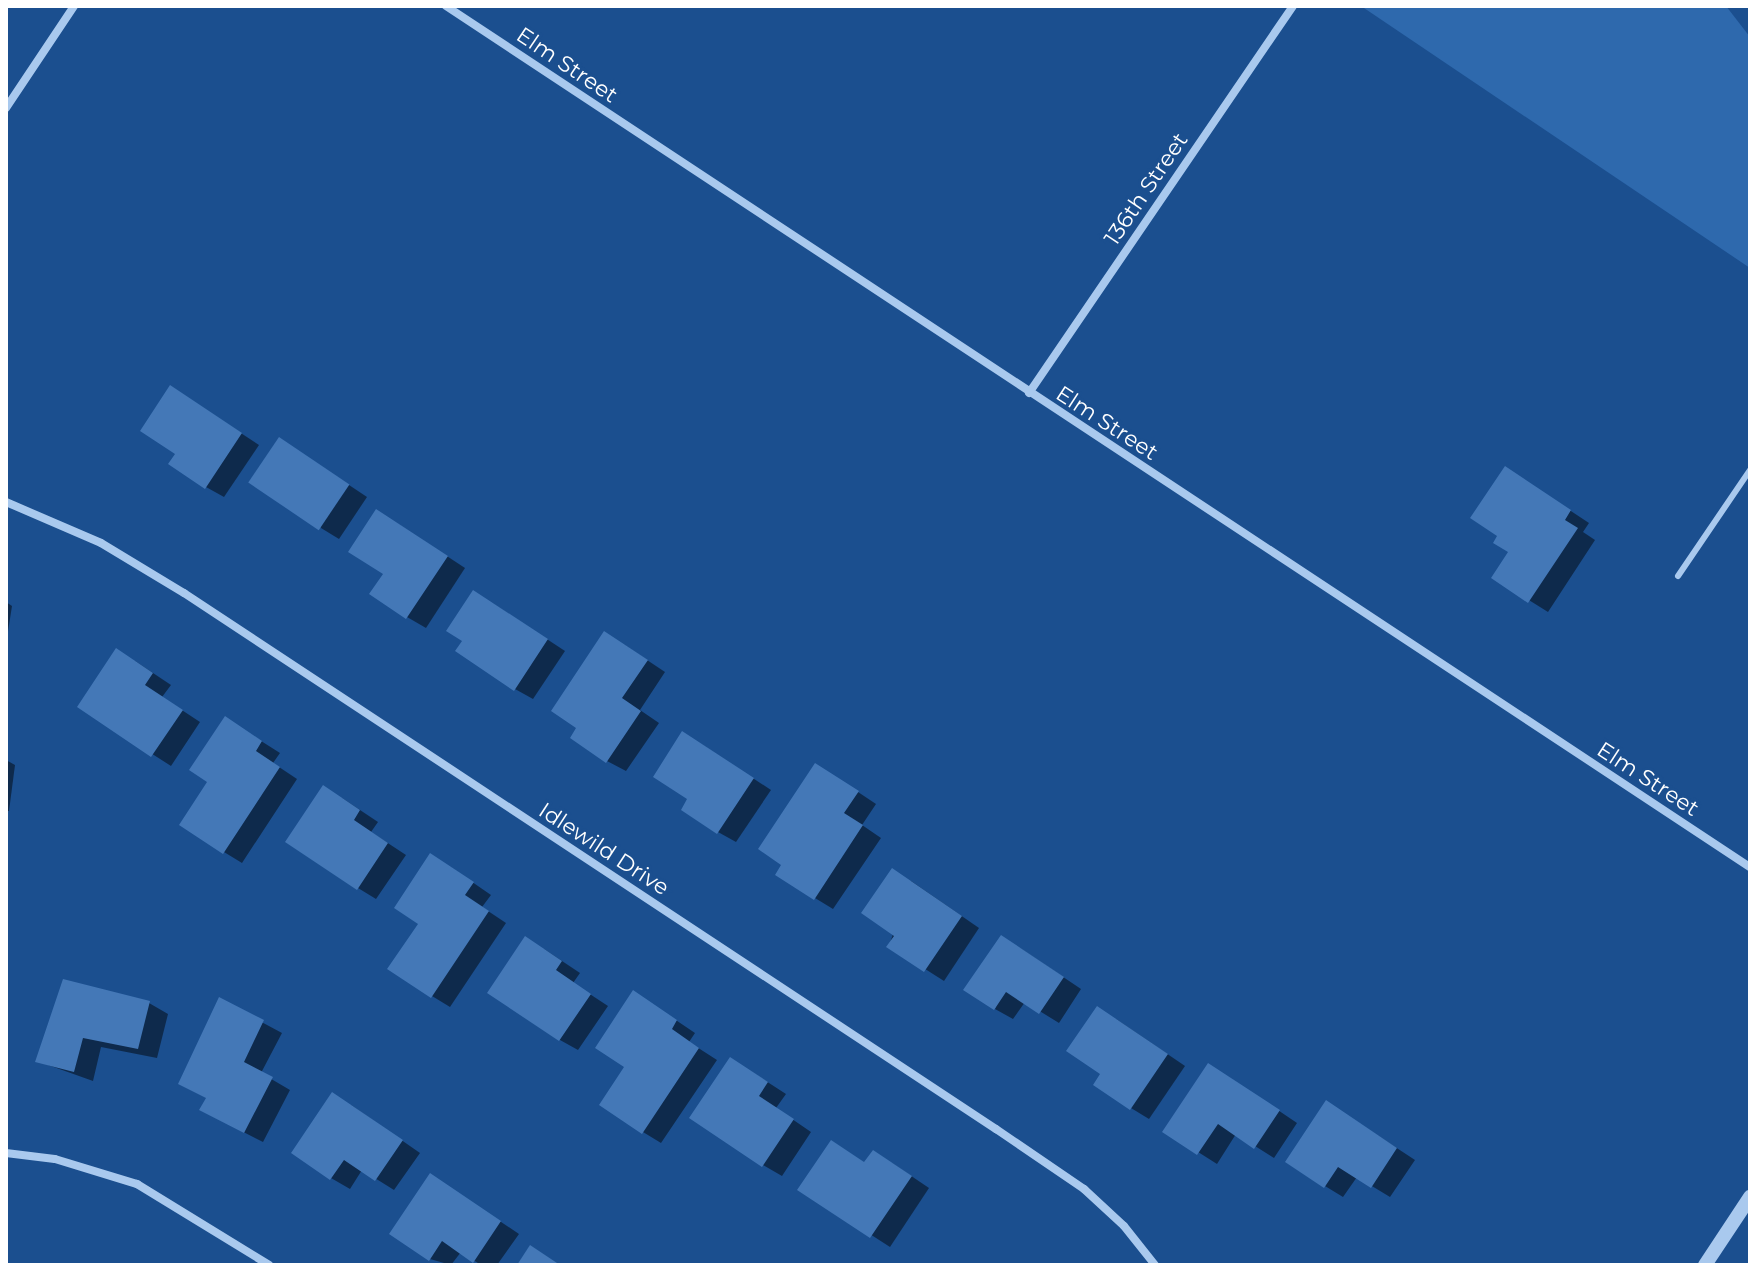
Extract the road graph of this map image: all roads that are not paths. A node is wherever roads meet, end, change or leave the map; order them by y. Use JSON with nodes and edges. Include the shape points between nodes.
{"nodes":[{"id":1,"x":74,"y":6,"type":"edge"},
{"id":2,"x":446,"y":6,"type":"edge"},
{"id":3,"x":1293,"y":6,"type":"edge"},
{"id":4,"x":6,"y":108,"type":"edge"},
{"id":5,"x":1029,"y":393,"type":"junction"},
{"id":6,"x":1750,"y":470,"type":"edge"},
{"id":7,"x":6,"y":502,"type":"edge"},
{"id":8,"x":1678,"y":576,"type":"dead end"},
{"id":9,"x":1750,"y":867,"type":"edge"},
{"id":10,"x":6,"y":1153,"type":"edge"},
{"id":11,"x":1750,"y":1197,"type":"edge"},
{"id":12,"x":269,"y":1265,"type":"edge"},
{"id":13,"x":1155,"y":1265,"type":"edge"},
{"id":14,"x":1705,"y":1265,"type":"edge"}],
"edges":[{"from":1,"to":4,"type":"street"},
{"from":2,"to":5,"type":"street","name":"Elm Street"},
{"from":3,"to":5,"type":"street","name":"136th Street"},
{"from":5,"to":9,"type":"street","name":"Elm Street"},
{"from":6,"to":8,"type":"lane"},
{"from":7,"to":13,"type":"street","name":"Idlewild Drive","via":[[87,536],[184,593],[996,1129],[1084,1189]]},
{"from":10,"to":12,"type":"street","via":[[55,1159],[137,1184]]},
{"from":11,"to":14,"type":"street"}]}
